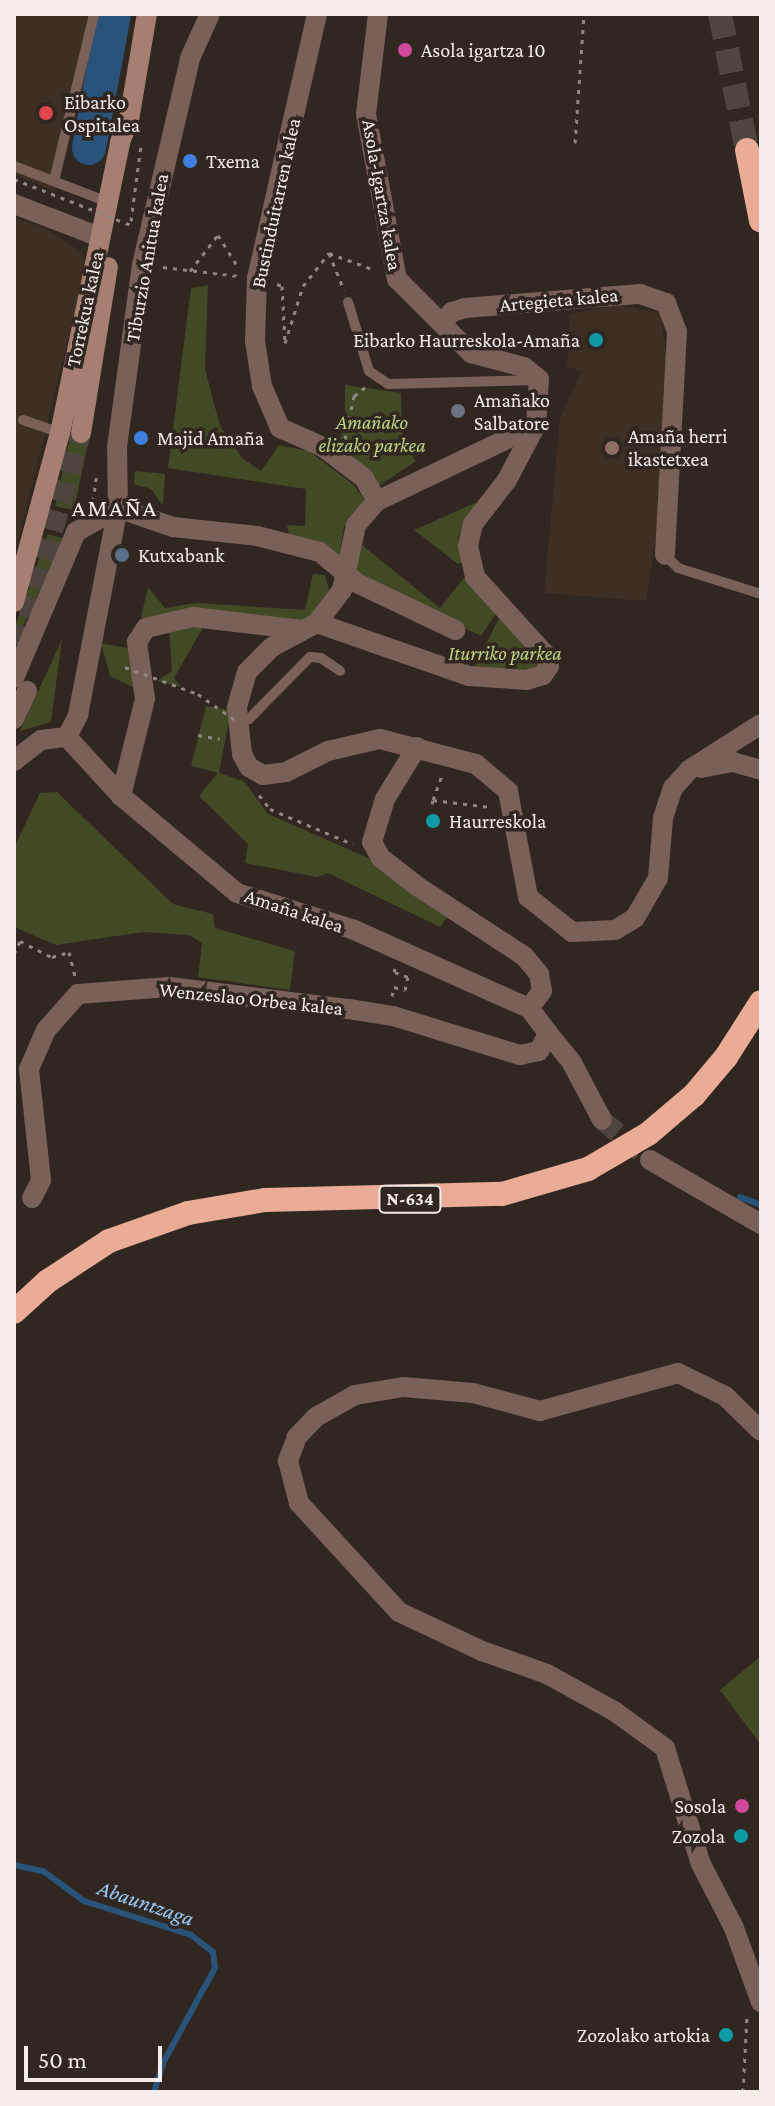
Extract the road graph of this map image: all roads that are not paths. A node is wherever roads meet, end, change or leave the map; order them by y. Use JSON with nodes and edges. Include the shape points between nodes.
{"nodes":[{"id":1,"x":94,"y":14,"type":"edge"},
{"id":2,"x":147,"y":14,"type":"edge"},
{"id":3,"x":210,"y":14,"type":"edge"},
{"id":4,"x":317,"y":14,"type":"edge"},
{"id":5,"x":378,"y":14,"type":"edge"},
{"id":6,"x":129,"y":120,"type":"junction"},
{"id":7,"x":747,"y":150,"type":"tunnel mouth"},
{"id":8,"x":14,"y":166,"type":"edge"},
{"id":9,"x":54,"y":181,"type":"junction"},
{"id":10,"x":108,"y":202,"type":"junction"},
{"id":11,"x":14,"y":204,"type":"edge"},
{"id":12,"x":761,"y":221,"type":"edge"},
{"id":13,"x":100,"y":237,"type":"junction"},
{"id":14,"x":348,"y":302,"type":"road end"},
{"id":15,"x":442,"y":323,"type":"junction"},
{"id":16,"x":540,"y":386,"type":"junction"},
{"id":17,"x":23,"y":420,"type":"dead end"},
{"id":18,"x":536,"y":425,"type":"junction"},
{"id":19,"x":60,"y":433,"type":"junction"},
{"id":20,"x":81,"y":433,"type":"tunnel mouth"},
{"id":21,"x":377,"y":501,"type":"junction"},
{"id":22,"x":118,"y":508,"type":"junction"},
{"id":23,"x":665,"y":555,"type":"joint"},
{"id":24,"x":344,"y":569,"type":"junction"},
{"id":25,"x":761,"y":594,"type":"edge"},
{"id":26,"x":14,"y":602,"type":"edge"},
{"id":27,"x":310,"y":626,"type":"junction"},
{"id":28,"x":455,"y":630,"type":"dead end"},
{"id":29,"x":340,"y":671,"type":"dead end"},
{"id":30,"x":20,"y":685,"type":"edge"},
{"id":31,"x":14,"y":719,"type":"edge"},
{"id":32,"x":761,"y":724,"type":"edge"},
{"id":33,"x":239,"y":732,"type":"junction"},
{"id":34,"x":752,"y":734,"type":"edge"},
{"id":35,"x":67,"y":737,"type":"junction"},
{"id":36,"x":417,"y":747,"type":"junction"},
{"id":37,"x":14,"y":761,"type":"edge"},
{"id":38,"x":760,"y":769,"type":"edge"},
{"id":39,"x":689,"y":770,"type":"junction"},
{"id":40,"x":121,"y":796,"type":"junction"},
{"id":41,"x":761,"y":1002,"type":"edge"},
{"id":42,"x":529,"y":1008,"type":"junction"},
{"id":43,"x":548,"y":1033,"type":"junction"},
{"id":44,"x":602,"y":1120,"type":"tunnel mouth"},
{"id":45,"x":650,"y":1160,"type":"tunnel mouth"},
{"id":46,"x":32,"y":1198,"type":"dead end"},
{"id":47,"x":761,"y":1224,"type":"edge"},
{"id":48,"x":14,"y":1312,"type":"edge"},
{"id":49,"x":761,"y":1431,"type":"edge"},
{"id":50,"x":761,"y":2002,"type":"edge"}],
"edges":[{"from":1,"to":9,"type":"lane"},
{"from":2,"to":6,"type":"street","name":"Torrekua kalea"},
{"from":3,"to":22,"type":"street","name":"Tiburzio Anitua kalea","via":[[190,58],[142,265],[117,447]]},
{"from":4,"to":21,"type":"street","name":"Bustinduitarren kalea","via":[[257,278],[255,341],[262,386],[280,428],[339,459],[364,478]]},
{"from":5,"to":15,"type":"street","name":"Asola-Igartza kalea","via":[[366,114],[397,279]]},
{"from":6,"to":10,"type":"street","name":"Torrekua kalea"},
{"from":6,"to":20,"type":"street"},
{"from":7,"to":12,"type":"highway"},
{"from":8,"to":9,"type":"lane"},
{"from":9,"to":10,"type":"lane"},
{"from":10,"to":13,"type":"street","name":"Torrekua kalea"},
{"from":11,"to":13,"type":"street"},
{"from":13,"to":19,"type":"street","name":"Torrekua kalea"},
{"from":14,"to":16,"type":"lane","via":[[369,371],[377,379],[414,387]]},
{"from":15,"to":16,"type":"street","name":"Asola-Igartza kalea","via":[[471,353],[524,367]]},
{"from":15,"to":23,"type":"street","name":"Artegieta kalea","via":[[465,308],[640,294],[666,303],[677,332]]},
{"from":16,"to":18,"type":"street"},
{"from":17,"to":19,"type":"lane"},
{"from":18,"to":21,"type":"street"},
{"from":18,"to":27,"type":"street","via":[[507,480],[473,524],[468,546],[475,577],[545,654],[549,666],[543,675],[527,680],[469,676]]},
{"from":19,"to":26,"type":"street","name":"Torrekua kalea"},
{"from":21,"to":24,"type":"street","via":[[356,525]]},
{"from":22,"to":24,"type":"street","via":[[173,527],[257,536],[320,552]]},
{"from":22,"to":30,"type":"street","via":[[76,532]]},
{"from":22,"to":35,"type":"street","name":"Tiburzio Anitua kalea","via":[[78,715]]},
{"from":23,"to":25,"type":"lane","via":[[678,568]]},
{"from":24,"to":27,"type":"street","via":[[342,590]]},
{"from":24,"to":28,"type":"street","via":[[357,583]]},
{"from":27,"to":33,"type":"street","via":[[272,647],[247,672],[240,690]]},
{"from":27,"to":40,"type":"street","via":[[193,617],[146,628],[137,642],[145,699]]},
{"from":29,"to":33,"type":"lane","via":[[310,657]]},
{"from":30,"to":31,"type":"street"},
{"from":32,"to":34,"type":"street"},
{"from":33,"to":36,"type":"street","via":[[249,767],[263,775],[286,772],[359,741],[380,739]]},
{"from":34,"to":39,"type":"street"},
{"from":35,"to":37,"type":"street","via":[[41,740]]},
{"from":35,"to":40,"type":"street","name":"Amaña kalea"},
{"from":36,"to":39,"type":"street","via":[[496,777],[514,808],[528,897],[555,924],[572,932],[615,930],[650,901],[658,878],[663,818],[673,788]]},
{"from":36,"to":42,"type":"street","via":[[374,826],[372,842],[381,858],[524,956],[539,974],[542,991]]},
{"from":38,"to":39,"type":"street","via":[[733,762]]},
{"from":40,"to":42,"type":"street","name":"Amaña kalea","via":[[237,893],[352,929]]},
{"from":41,"to":48,"type":"highway","number":"N-634","via":[[694,1095],[648,1134],[588,1169],[502,1194],[265,1200],[188,1213],[109,1241],[48,1281]]},
{"from":42,"to":43,"type":"street"},
{"from":43,"to":44,"type":"street","via":[[572,1063]]},
{"from":43,"to":46,"type":"street","name":"Wenzeslao Orbea kalea","via":[[539,1051],[520,1055],[393,1016],[333,1007],[169,987],[78,994],[46,1030],[29,1069],[41,1180]]},
{"from":45,"to":47,"type":"street"},
{"from":49,"to":50,"type":"street","via":[[725,1396],[678,1373],[540,1411],[473,1393],[403,1387],[355,1395],[316,1417],[297,1437],[288,1461],[299,1503],[399,1612],[547,1674],[614,1711],[665,1748],[701,1864],[734,1928]]}]}
